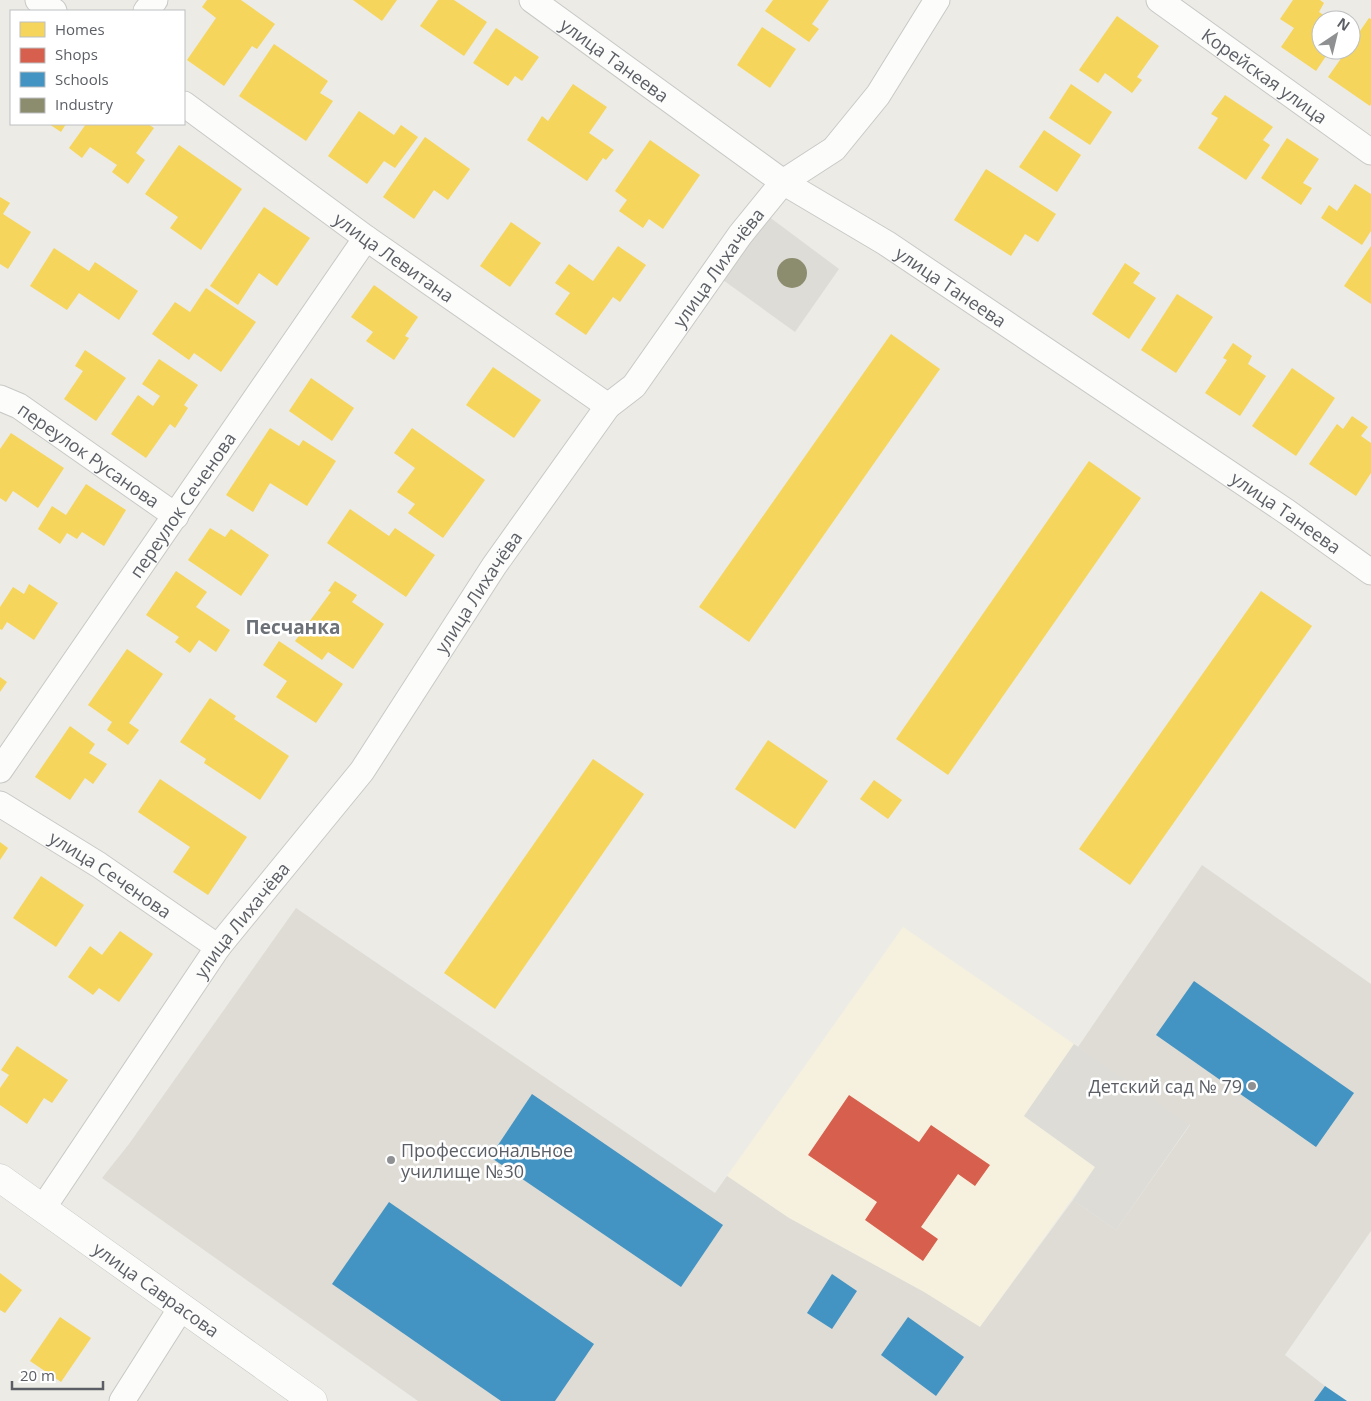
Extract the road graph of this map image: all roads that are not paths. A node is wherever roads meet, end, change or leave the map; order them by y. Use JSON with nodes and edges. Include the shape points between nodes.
{"nodes":[{"id":1,"x":38,"y":0,"type":"edge"},
{"id":2,"x":155,"y":0,"type":"edge"},
{"id":3,"x":532,"y":0,"type":"edge"},
{"id":4,"x":936,"y":0,"type":"edge"},
{"id":5,"x":1159,"y":0,"type":"edge"},
{"id":6,"x":53,"y":10,"type":"edge"},
{"id":7,"x":147,"y":10,"type":"edge"},
{"id":8,"x":185,"y":105,"type":"edge"},
{"id":9,"x":1371,"y":152,"type":"edge"},
{"id":10,"x":783,"y":182,"type":"junction"},
{"id":11,"x":366,"y":238,"type":"junction"},
{"id":12,"x":0,"y":398,"type":"edge"},
{"id":13,"x":608,"y":406,"type":"junction"},
{"id":14,"x":176,"y":516,"type":"junction"},
{"id":15,"x":1371,"y":572,"type":"edge"},
{"id":16,"x":0,"y":770,"type":"edge"},
{"id":17,"x":0,"y":804,"type":"edge"},
{"id":18,"x":218,"y":948,"type":"junction"},
{"id":19,"x":0,"y":1178,"type":"edge"},
{"id":20,"x":43,"y":1208,"type":"junction"},
{"id":21,"x":181,"y":1308,"type":"junction"},
{"id":22,"x":122,"y":1401,"type":"edge"},
{"id":23,"x":313,"y":1401,"type":"edge"}],
"edges":[{"from":1,"to":6,"type":"street"},
{"from":2,"to":7,"type":"street"},
{"from":3,"to":10,"type":"street","name":"улица Танеева"},
{"from":4,"to":10,"type":"street","name":"улица Лихачёва","via":[[878,95],[834,149]]},
{"from":5,"to":9,"type":"street","name":"Корейская улица"},
{"from":8,"to":11,"type":"street","name":"улица Левитана"},
{"from":10,"to":13,"type":"street","name":"улица Лихачёва","via":[[740,235],[634,386]]},
{"from":10,"to":15,"type":"street","name":"улица Танеева","via":[[886,243]]},
{"from":11,"to":13,"type":"street","name":"улица Левитана"},
{"from":11,"to":14,"type":"street","name":"переулок Сеченова"},
{"from":12,"to":14,"type":"street","name":"переулок Русанова","via":[[19,406]]},
{"from":13,"to":18,"type":"street","name":"улица Лихачёва","via":[[494,566],[362,772]]},
{"from":14,"to":16,"type":"street","name":"переулок Сеченова"},
{"from":17,"to":18,"type":"street","name":"улица Сеченова","via":[[99,865]]},
{"from":18,"to":20,"type":"street","name":"улица Лихачёва"},
{"from":19,"to":20,"type":"street","name":"улица Саврасова"},
{"from":20,"to":21,"type":"street","name":"улица Саврасова"},
{"from":21,"to":22,"type":"street"},
{"from":21,"to":23,"type":"street","name":"улица Саврасова"}]}
